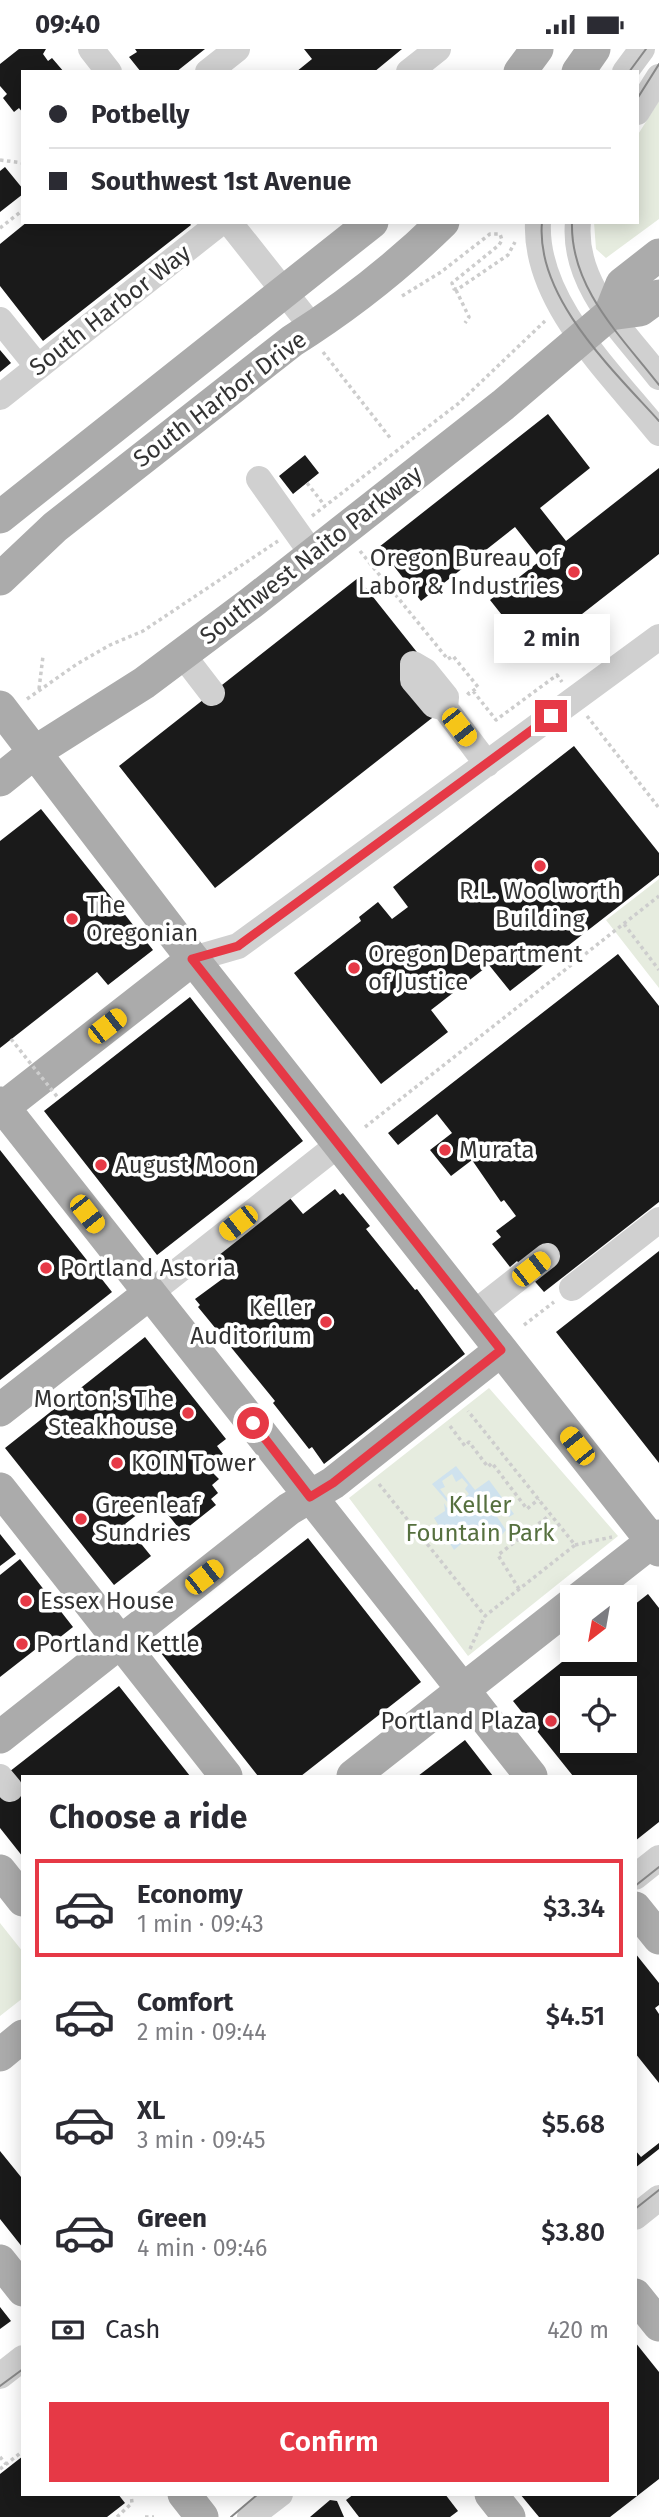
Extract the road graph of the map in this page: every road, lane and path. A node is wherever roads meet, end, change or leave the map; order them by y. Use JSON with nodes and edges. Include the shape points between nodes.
{"nodes":[{"id":1,"x":91,"y":49,"type":"edge"},
{"id":2,"x":237,"y":49,"type":"edge"},
{"id":3,"x":438,"y":49,"type":"edge"},
{"id":4,"x":537,"y":49,"type":"edge"},
{"id":5,"x":594,"y":49,"type":"edge"},
{"id":6,"x":642,"y":49,"type":"edge"},
{"id":7,"x":107,"y":70,"type":"edge"},
{"id":8,"x":211,"y":70,"type":"edge"},
{"id":9,"x":412,"y":70,"type":"edge"},
{"id":10,"x":521,"y":70,"type":"edge"},
{"id":11,"x":579,"y":70,"type":"edge"},
{"id":12,"x":626,"y":70,"type":"edge"},
{"id":13,"x":659,"y":77,"type":"edge"},
{"id":14,"x":639,"y":109,"type":"edge"},
{"id":15,"x":0,"y":160,"type":"edge"},
{"id":16,"x":21,"y":163,"type":"edge"},
{"id":17,"x":21,"y":212,"type":"edge"},
{"id":18,"x":217,"y":224,"type":"edge"},
{"id":19,"x":231,"y":224,"type":"edge"},
{"id":20,"x":370,"y":224,"type":"edge"},
{"id":21,"x":441,"y":224,"type":"edge"},
{"id":22,"x":578,"y":224,"type":"edge"},
{"id":23,"x":527,"y":228,"type":"edge"},
{"id":24,"x":0,"y":229,"type":"edge"},
{"id":25,"x":659,"y":255,"type":"edge"},
{"id":26,"x":456,"y":290,"type":"junction"},
{"id":27,"x":285,"y":293,"type":"junction"},
{"id":28,"x":659,"y":296,"type":"edge"},
{"id":29,"x":398,"y":299,"type":"dead end"},
{"id":30,"x":610,"y":314,"type":"junction"},
{"id":31,"x":0,"y":320,"type":"edge"},
{"id":32,"x":466,"y":323,"type":"dead end"},
{"id":33,"x":583,"y":337,"type":"junction"},
{"id":34,"x":318,"y":339,"type":"junction"},
{"id":35,"x":38,"y":367,"type":"junction"},
{"id":36,"x":659,"y":377,"type":"edge"},
{"id":37,"x":0,"y":397,"type":"edge"},
{"id":38,"x":659,"y":433,"type":"edge"},
{"id":39,"x":391,"y":439,"type":"dead end"},
{"id":40,"x":259,"y":479,"type":"dead end"},
{"id":41,"x":307,"y":483,"type":"dead end"},
{"id":42,"x":325,"y":506,"type":"dead end"},
{"id":43,"x":0,"y":517,"type":"edge"},
{"id":44,"x":357,"y":547,"type":"dead end"},
{"id":45,"x":313,"y":555,"type":"junction"},
{"id":46,"x":0,"y":579,"type":"edge"},
{"id":47,"x":659,"y":637,"type":"edge"},
{"id":48,"x":182,"y":654,"type":"junction"},
{"id":49,"x":43,"y":656,"type":"dead end"},
{"id":50,"x":460,"y":684,"type":"dead end"},
{"id":51,"x":39,"y":689,"type":"dead end"},
{"id":52,"x":473,"y":691,"type":"junction"},
{"id":53,"x":212,"y":692,"type":"dead end"},
{"id":54,"x":0,"y":707,"type":"edge"},
{"id":55,"x":445,"y":708,"type":"dead end"},
{"id":56,"x":582,"y":709,"type":"junction"},
{"id":57,"x":35,"y":752,"type":"junction"},
{"id":58,"x":488,"y":764,"type":"junction"},
{"id":59,"x":0,"y":780,"type":"edge"},
{"id":60,"x":659,"y":808,"type":"edge"},
{"id":61,"x":659,"y":896,"type":"edge"},
{"id":62,"x":624,"y":923,"type":"junction"},
{"id":63,"x":192,"y":959,"type":"junction"},
{"id":64,"x":659,"y":970,"type":"edge"},
{"id":65,"x":11,"y":1039,"type":"dead end"},
{"id":66,"x":59,"y":1099,"type":"dead end"},
{"id":67,"x":1,"y":1107,"type":"edge"},
{"id":68,"x":352,"y":1136,"type":"junction"},
{"id":69,"x":659,"y":1220,"type":"edge"},
{"id":70,"x":547,"y":1256,"type":"dead end"},
{"id":71,"x":150,"y":1293,"type":"junction"},
{"id":72,"x":566,"y":1293,"type":"joint"},
{"id":73,"x":473,"y":1314,"type":"junction"},
{"id":74,"x":524,"y":1325,"type":"dead end"},
{"id":75,"x":501,"y":1350,"type":"junction"},
{"id":76,"x":0,"y":1410,"type":"edge"},
{"id":77,"x":468,"y":1411,"type":"dead end"},
{"id":78,"x":450,"y":1426,"type":"dead end"},
{"id":79,"x":379,"y":1484,"type":"dead end"},
{"id":80,"x":0,"y":1489,"type":"edge"},
{"id":81,"x":310,"y":1497,"type":"junction"},
{"id":82,"x":539,"y":1499,"type":"junction"},
{"id":83,"x":551,"y":1514,"type":"junction"},
{"id":84,"x":618,"y":1536,"type":"dead end"},
{"id":85,"x":657,"y":1543,"type":"edge"},
{"id":86,"x":575,"y":1545,"type":"junction"},
{"id":87,"x":598,"y":1585,"type":"edge"},
{"id":88,"x":519,"y":1589,"type":"junction"},
{"id":89,"x":560,"y":1613,"type":"edge"},
{"id":90,"x":485,"y":1616,"type":"junction"},
{"id":91,"x":120,"y":1642,"type":"junction"},
{"id":92,"x":468,"y":1656,"type":"dead end"},
{"id":93,"x":463,"y":1690,"type":"junction"},
{"id":94,"x":0,"y":1737,"type":"edge"},
{"id":95,"x":225,"y":1775,"type":"edge"},
{"id":96,"x":355,"y":1775,"type":"edge"},
{"id":97,"x":530,"y":1775,"type":"edge"},
{"id":98,"x":659,"y":1858,"type":"edge"},
{"id":99,"x":0,"y":1871,"type":"edge"},
{"id":100,"x":637,"y":1875,"type":"edge"},
{"id":101,"x":21,"y":1897,"type":"edge"},
{"id":102,"x":637,"y":1910,"type":"edge"},
{"id":103,"x":659,"y":1938,"type":"edge"},
{"id":104,"x":21,"y":2038,"type":"edge"},
{"id":105,"x":0,"y":2055,"type":"edge"},
{"id":106,"x":659,"y":2198,"type":"edge"},
{"id":107,"x":637,"y":2215,"type":"edge"},
{"id":108,"x":0,"y":2261,"type":"edge"},
{"id":109,"x":21,"y":2287,"type":"edge"},
{"id":110,"x":637,"y":2298,"type":"edge"},
{"id":111,"x":659,"y":2325,"type":"edge"},
{"id":112,"x":21,"y":2360,"type":"edge"},
{"id":113,"x":0,"y":2376,"type":"edge"},
{"id":114,"x":21,"y":2453,"type":"edge"},
{"id":115,"x":0,"y":2457,"type":"edge"},
{"id":116,"x":6,"y":2464,"type":"junction"},
{"id":117,"x":0,"y":2469,"type":"edge"},
{"id":118,"x":131,"y":2496,"type":"edge"},
{"id":119,"x":186,"y":2496,"type":"edge"},
{"id":120,"x":277,"y":2496,"type":"edge"},
{"id":121,"x":127,"y":2510,"type":"junction"},
{"id":122,"x":117,"y":2517,"type":"edge"},
{"id":123,"x":132,"y":2517,"type":"edge"},
{"id":124,"x":145,"y":2517,"type":"edge"},
{"id":125,"x":154,"y":2517,"type":"edge"},
{"id":126,"x":202,"y":2517,"type":"edge"},
{"id":127,"x":250,"y":2517,"type":"edge"}],
"edges":[{"from":1,"to":7,"type":"street"},
{"from":2,"to":8,"type":"street"},
{"from":3,"to":9,"type":"street"},
{"from":4,"to":10,"type":"main road"},
{"from":5,"to":11,"type":"main road"},
{"from":6,"to":12,"type":"street"},
{"from":13,"to":14,"type":"street"},
{"from":15,"to":16,"type":"path"},
{"from":17,"to":24,"type":"path"},
{"from":18,"to":35,"type":"street","name":"South Harbor Way"},
{"from":19,"to":27,"type":"street"},
{"from":20,"to":27,"type":"main road","name":"South Harbor Drive"},
{"from":21,"to":34,"type":"main road","name":"South Harbor Drive"},
{"from":22,"to":30,"type":"street","via":[[583,269]]},
{"from":23,"to":26,"type":"path","via":[[508,255]]},
{"from":23,"to":33,"type":"street","via":[[538,243],[545,274],[561,308]]},
{"from":25,"to":30,"type":"main road","name":"Southwest Naito Parkway","via":[[622,284]]},
{"from":26,"to":29,"type":"path","via":[[452,283],[501,242],[500,234],[490,234]]},
{"from":26,"to":32,"type":"path","via":[[469,317]]},
{"from":27,"to":34,"type":"street"},
{"from":27,"to":43,"type":"main road","name":"South Harbor Drive"},
{"from":28,"to":30,"type":"main road","name":"Southwest Naito Parkway","via":[[640,310]]},
{"from":30,"to":33,"type":"main road","name":"Southwest Naito Parkway"},
{"from":30,"to":36,"type":"street"},
{"from":31,"to":35,"type":"street"},
{"from":33,"to":38,"type":"street"},
{"from":33,"to":45,"type":"main road","name":"Southwest Naito Parkway"},
{"from":34,"to":39,"type":"path"},
{"from":34,"to":46,"type":"main road","name":"South Harbor Drive","via":[[55,527]]},
{"from":35,"to":37,"type":"street","name":"South Harbor Way"},
{"from":40,"to":45,"type":"street"},
{"from":41,"to":42,"type":"path"},
{"from":44,"to":52,"type":"path","via":[[446,661],[453,656],[478,687]]},
{"from":45,"to":48,"type":"main road","name":"Southwest Naito Parkway"},
{"from":47,"to":56,"type":"street"},
{"from":48,"to":53,"type":"street"},
{"from":48,"to":57,"type":"main road","name":"Southwest Naito Parkway"},
{"from":49,"to":51,"type":"path"},
{"from":50,"to":52,"type":"path","via":[[468,694]]},
{"from":52,"to":56,"type":"path","via":[[496,720],[557,675]]},
{"from":54,"to":57,"type":"main road"},
{"from":55,"to":58,"type":"street"},
{"from":56,"to":58,"type":"street"},
{"from":56,"to":60,"type":"path"},
{"from":57,"to":59,"type":"main road","name":"Southwest Naito Parkway"},
{"from":57,"to":63,"type":"main road"},
{"from":58,"to":63,"type":"street","via":[[238,946]]},
{"from":61,"to":62,"type":"path"},
{"from":62,"to":64,"type":"path"},
{"from":62,"to":68,"type":"path"},
{"from":63,"to":67,"type":"main road"},
{"from":63,"to":68,"type":"main road"},
{"from":65,"to":66,"type":"path","bridge":true},
{"from":67,"to":71,"type":"main road"},
{"from":68,"to":71,"type":"street"},
{"from":68,"to":73,"type":"main road"},
{"from":69,"to":72,"type":"street"},
{"from":70,"to":73,"type":"street"},
{"from":71,"to":76,"type":"main road"},
{"from":71,"to":81,"type":"main road"},
{"from":72,"to":74,"type":"path"},
{"from":73,"to":75,"type":"main road"},
{"from":75,"to":81,"type":"main road"},
{"from":75,"to":85,"type":"main road"},
{"from":77,"to":82,"type":"path"},
{"from":78,"to":82,"type":"path","via":[[488,1467],[492,1463],[527,1509]]},
{"from":79,"to":90,"type":"path"},
{"from":80,"to":91,"type":"main road"},
{"from":81,"to":91,"type":"main road"},
{"from":81,"to":93,"type":"main road"},
{"from":82,"to":83,"type":"path"},
{"from":83,"to":86,"type":"path"},
{"from":83,"to":88,"type":"path","via":[[498,1555]]},
{"from":84,"to":86,"type":"path"},
{"from":85,"to":87,"type":"main road"},
{"from":86,"to":88,"type":"path"},
{"from":88,"to":90,"type":"path"},
{"from":89,"to":93,"type":"main road"},
{"from":90,"to":92,"type":"path"},
{"from":91,"to":94,"type":"main road"},
{"from":91,"to":95,"type":"main road"},
{"from":93,"to":96,"type":"main road"},
{"from":93,"to":97,"type":"main road"},
{"from":98,"to":100,"type":"street"},
{"from":99,"to":101,"type":"main road"},
{"from":102,"to":103,"type":"main road"},
{"from":104,"to":105,"type":"main road"},
{"from":106,"to":107,"type":"street"},
{"from":108,"to":109,"type":"main road"},
{"from":110,"to":111,"type":"main road"},
{"from":112,"to":113,"type":"street"},
{"from":114,"to":116,"type":"path"},
{"from":115,"to":116,"type":"path"},
{"from":116,"to":117,"type":"path"},
{"from":118,"to":121,"type":"path"},
{"from":119,"to":126,"type":"main road"},
{"from":120,"to":127,"type":"street"},
{"from":121,"to":122,"type":"path"},
{"from":121,"to":123,"type":"path"},
{"from":124,"to":125,"type":"path"}]}
